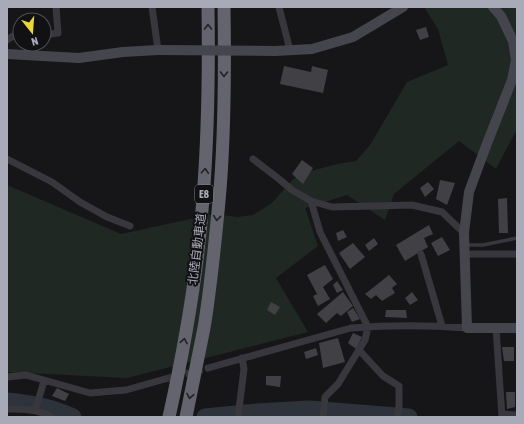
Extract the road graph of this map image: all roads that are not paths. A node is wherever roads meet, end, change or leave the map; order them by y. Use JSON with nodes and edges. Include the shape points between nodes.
{"nodes":[{"id":1,"x":56,"y":7,"type":"edge"},
{"id":2,"x":152,"y":7,"type":"edge"},
{"id":3,"x":208,"y":7,"type":"edge"},
{"id":4,"x":224,"y":7,"type":"edge"},
{"id":5,"x":279,"y":7,"type":"edge"},
{"id":6,"x":403,"y":7,"type":"edge"},
{"id":7,"x":493,"y":7,"type":"edge"},
{"id":8,"x":52,"y":34,"type":"edge"},
{"id":9,"x":158,"y":50,"type":"junction"},
{"id":10,"x":290,"y":50,"type":"junction"},
{"id":11,"x":7,"y":54,"type":"edge"},
{"id":12,"x":7,"y":159,"type":"edge"},
{"id":13,"x":253,"y":159,"type":"dead end"},
{"id":14,"x":311,"y":201,"type":"junction"},
{"id":15,"x":130,"y":226,"type":"dead end"},
{"id":16,"x":464,"y":233,"type":"junction"},
{"id":17,"x":517,"y":238,"type":"edge"},
{"id":18,"x":464,"y":249,"type":"junction"},
{"id":19,"x":421,"y":254,"type":"dead end"},
{"id":20,"x":517,"y":254,"type":"edge"},
{"id":21,"x":442,"y":326,"type":"junction"},
{"id":22,"x":368,"y":327,"type":"junction"},
{"id":23,"x":467,"y":328,"type":"junction"},
{"id":24,"x":496,"y":328,"type":"junction"},
{"id":25,"x":517,"y":328,"type":"edge"},
{"id":26,"x":359,"y":350,"type":"junction"},
{"id":27,"x":242,"y":358,"type":"junction"},
{"id":28,"x":208,"y":368,"type":"tunnel mouth"},
{"id":29,"x":7,"y":377,"type":"edge"},
{"id":30,"x":171,"y":380,"type":"junction"},
{"id":31,"x":44,"y":381,"type":"junction"},
{"id":32,"x":7,"y":409,"type":"edge"},
{"id":33,"x":35,"y":411,"type":"junction"},
{"id":34,"x":502,"y":416,"type":"edge"},
{"id":35,"x":517,"y":416,"type":"edge"},
{"id":36,"x":52,"y":417,"type":"edge"},
{"id":37,"x":169,"y":417,"type":"edge"},
{"id":38,"x":186,"y":417,"type":"edge"},
{"id":39,"x":238,"y":417,"type":"edge"},
{"id":40,"x":323,"y":417,"type":"edge"},
{"id":41,"x":397,"y":417,"type":"edge"}],
"edges":[{"from":1,"to":8,"type":"street","via":[[58,33]]},
{"from":2,"to":9,"type":"street"},
{"from":30,"to":3,"type":"highway","name":"北陸自動車道","number":"E8","one_way":true,"via":[[187,326],[203,199],[207,126]]},
{"from":4,"to":38,"type":"highway","name":"北陸自動車道","number":"E8","one_way":true,"via":[[225,56],[219,199],[205,320]]},
{"from":5,"to":10,"type":"street"},
{"from":6,"to":10,"type":"street","via":[[353,38],[312,49]]},
{"from":7,"to":16,"type":"street","via":[[502,16],[516,60],[512,80],[469,192]]},
{"from":9,"to":10,"type":"street","bridge":true},
{"from":9,"to":11,"type":"street","via":[[79,58]]},
{"from":12,"to":15,"type":"street","via":[[52,182],[107,217]]},
{"from":13,"to":14,"type":"street","via":[[292,190]]},
{"from":14,"to":16,"type":"street","via":[[332,207],[412,205],[442,212]]},
{"from":14,"to":22,"type":"street","via":[[320,232]]},
{"from":16,"to":18,"type":"street"},
{"from":17,"to":18,"type":"lane"},
{"from":18,"to":20,"type":"street"},
{"from":18,"to":23,"type":"street"},
{"from":19,"to":21,"type":"street"},
{"from":21,"to":22,"type":"street"},
{"from":21,"to":23,"type":"street"},
{"from":22,"to":26,"type":"street"},
{"from":22,"to":27,"type":"street","via":[[351,328]]},
{"from":23,"to":24,"type":"street"},
{"from":24,"to":25,"type":"street"},
{"from":24,"to":34,"type":"street"},
{"from":26,"to":40,"type":"street","via":[[338,384],[325,397]]},
{"from":26,"to":41,"type":"street","via":[[383,376],[399,386]]},
{"from":27,"to":28,"type":"street"},
{"from":27,"to":39,"type":"street","via":[[244,369]]},
{"from":29,"to":31,"type":"street","via":[[26,375]]},
{"from":30,"to":31,"type":"street","via":[[126,390],[90,393]]},
{"from":30,"to":37,"type":"highway","name":"北陸自動車道","number":"E8"},
{"from":31,"to":33,"type":"street"},
{"from":32,"to":33,"type":"street"},
{"from":33,"to":36,"type":"street"},
{"from":34,"to":35,"type":"street"}]}
